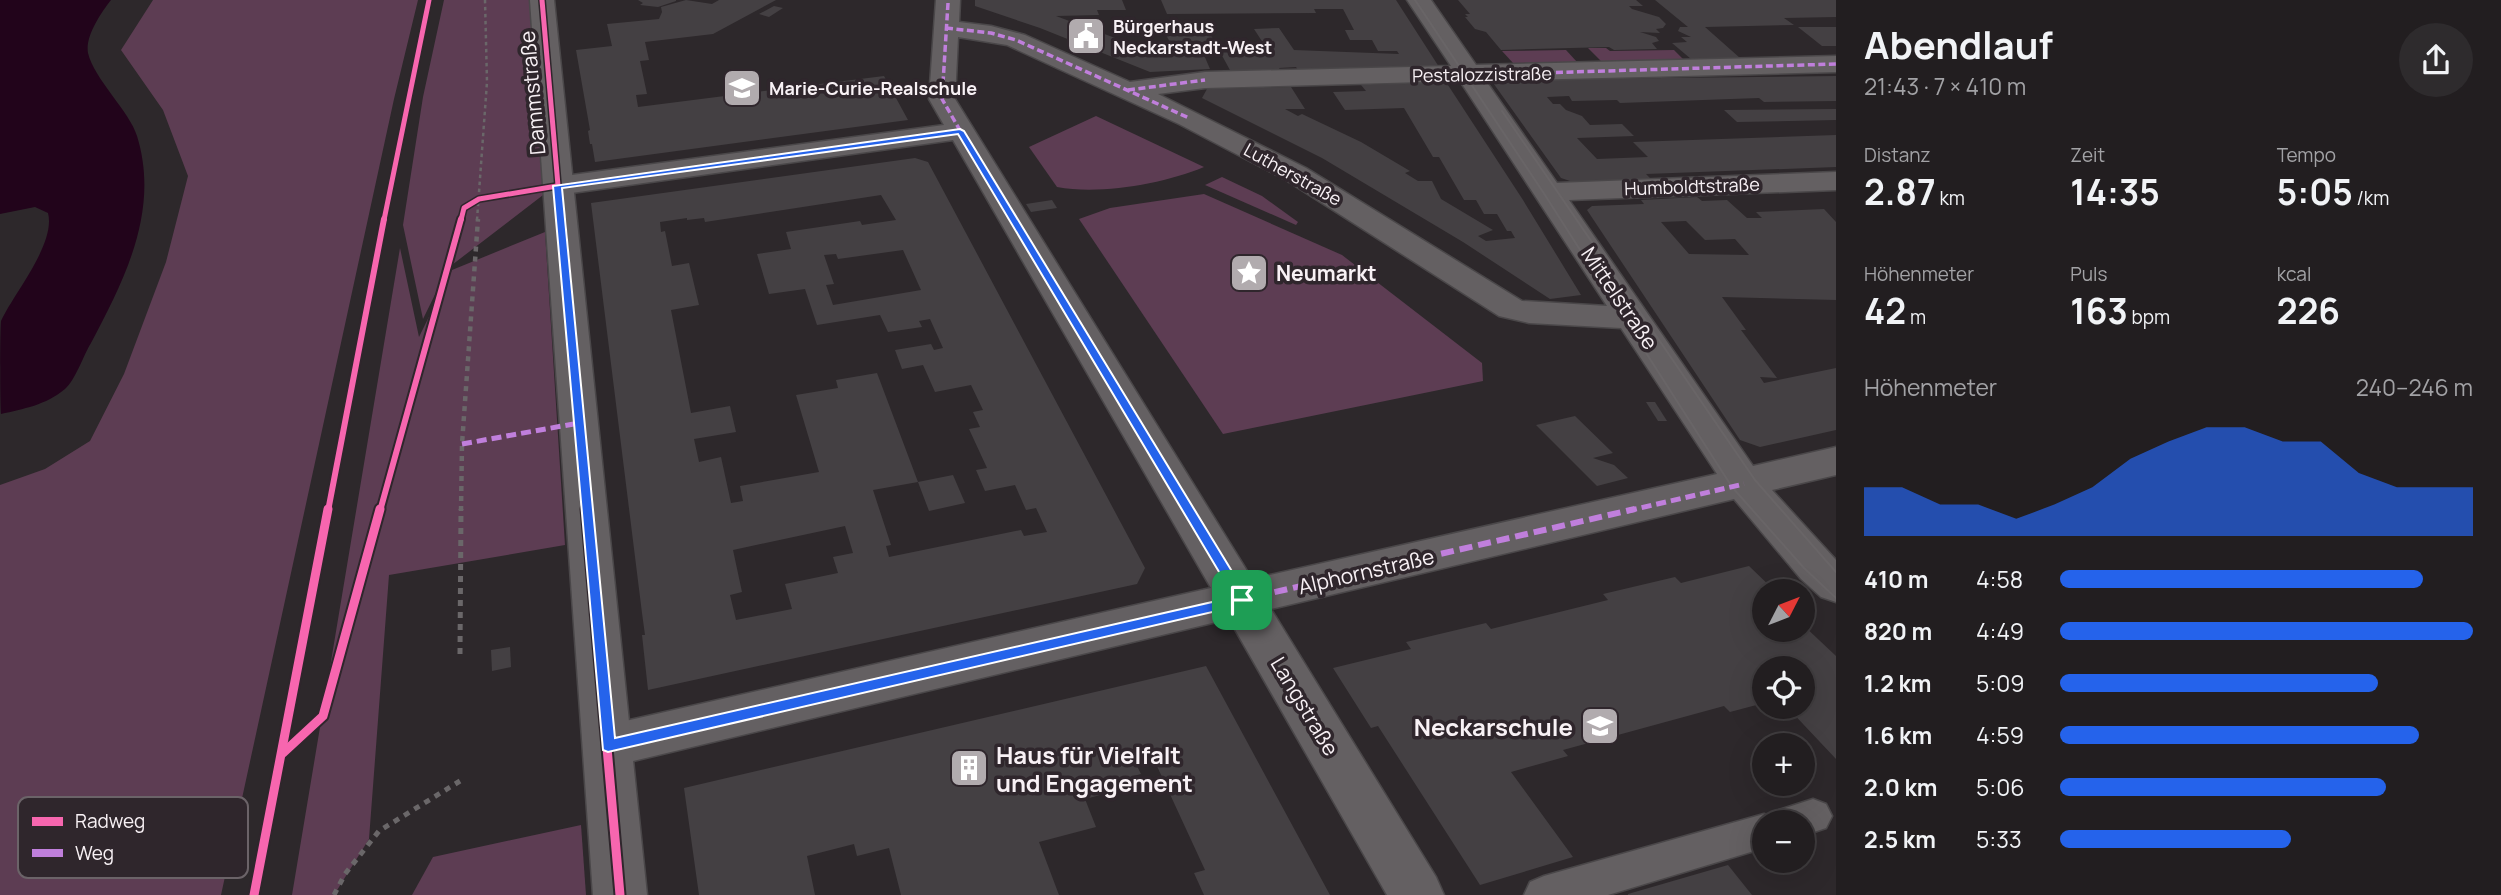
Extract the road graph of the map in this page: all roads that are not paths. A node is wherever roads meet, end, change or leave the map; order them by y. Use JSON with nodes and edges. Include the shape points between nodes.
{"nodes":[{"id":1,"x":542,"y":0,"type":"edge"},
{"id":2,"x":1419,"y":0,"type":"edge"},
{"id":3,"x":943,"y":8,"type":"edge"},
{"id":4,"x":1836,"y":64,"type":"edge"},
{"id":5,"x":1472,"y":75,"type":"junction"},
{"id":6,"x":1128,"y":90,"type":"junction"},
{"id":7,"x":960,"y":131,"type":"junction"},
{"id":8,"x":1836,"y":181,"type":"edge"},
{"id":9,"x":557,"y":186,"type":"junction"},
{"id":10,"x":1549,"y":192,"type":"junction"},
{"id":11,"x":1633,"y":318,"type":"junction"},
{"id":12,"x":1836,"y":461,"type":"edge"},
{"id":13,"x":1744,"y":484,"type":"junction"},
{"id":14,"x":1836,"y":585,"type":"edge"},
{"id":15,"x":1242,"y":600,"type":"junction"},
{"id":16,"x":608,"y":746,"type":"junction"},
{"id":17,"x":1752,"y":834,"type":"edge"},
{"id":18,"x":620,"y":895,"type":"edge"},
{"id":19,"x":1417,"y":895,"type":"edge"},
{"id":20,"x":1544,"y":895,"type":"edge"}],
"edges":[{"from":1,"to":9,"type":"street","name":"Dammstraße"},
{"from":2,"to":5,"type":"street","name":"Mittelstraße"},
{"from":3,"to":6,"type":"street","name":"Lutherstraße"},
{"from":3,"to":7,"type":"street","name":"Langstraße","via":[[942,99]]},
{"from":4,"to":5,"type":"street","name":"Pestalozzistraße"},
{"from":5,"to":6,"type":"street","name":"Pestalozzistraße","via":[[1205,80]]},
{"from":5,"to":10,"type":"street","name":"Mittelstraße"},
{"from":6,"to":11,"type":"street","name":"Lutherstraße","via":[[1296,174],[1511,309]]},
{"from":7,"to":9,"type":"street"},
{"from":7,"to":15,"type":"street","name":"Langstraße"},
{"from":8,"to":10,"type":"street","name":"Humboldtstraße"},
{"from":9,"to":16,"type":"street","name":"Dammstraße"},
{"from":10,"to":11,"type":"street","name":"Mittelstraße"},
{"from":11,"to":13,"type":"street","name":"Mittelstraße"},
{"from":12,"to":13,"type":"street","name":"Alphornstraße"},
{"from":13,"to":14,"type":"street","name":"Mittelstraße"},
{"from":13,"to":15,"type":"street","name":"Alphornstraße"},
{"from":15,"to":16,"type":"street","name":"Alphornstraße"},
{"from":15,"to":19,"type":"street","name":"Langstraße"},
{"from":16,"to":18,"type":"street","name":"Dammstraße"},
{"from":17,"to":20,"type":"lane"}]}
